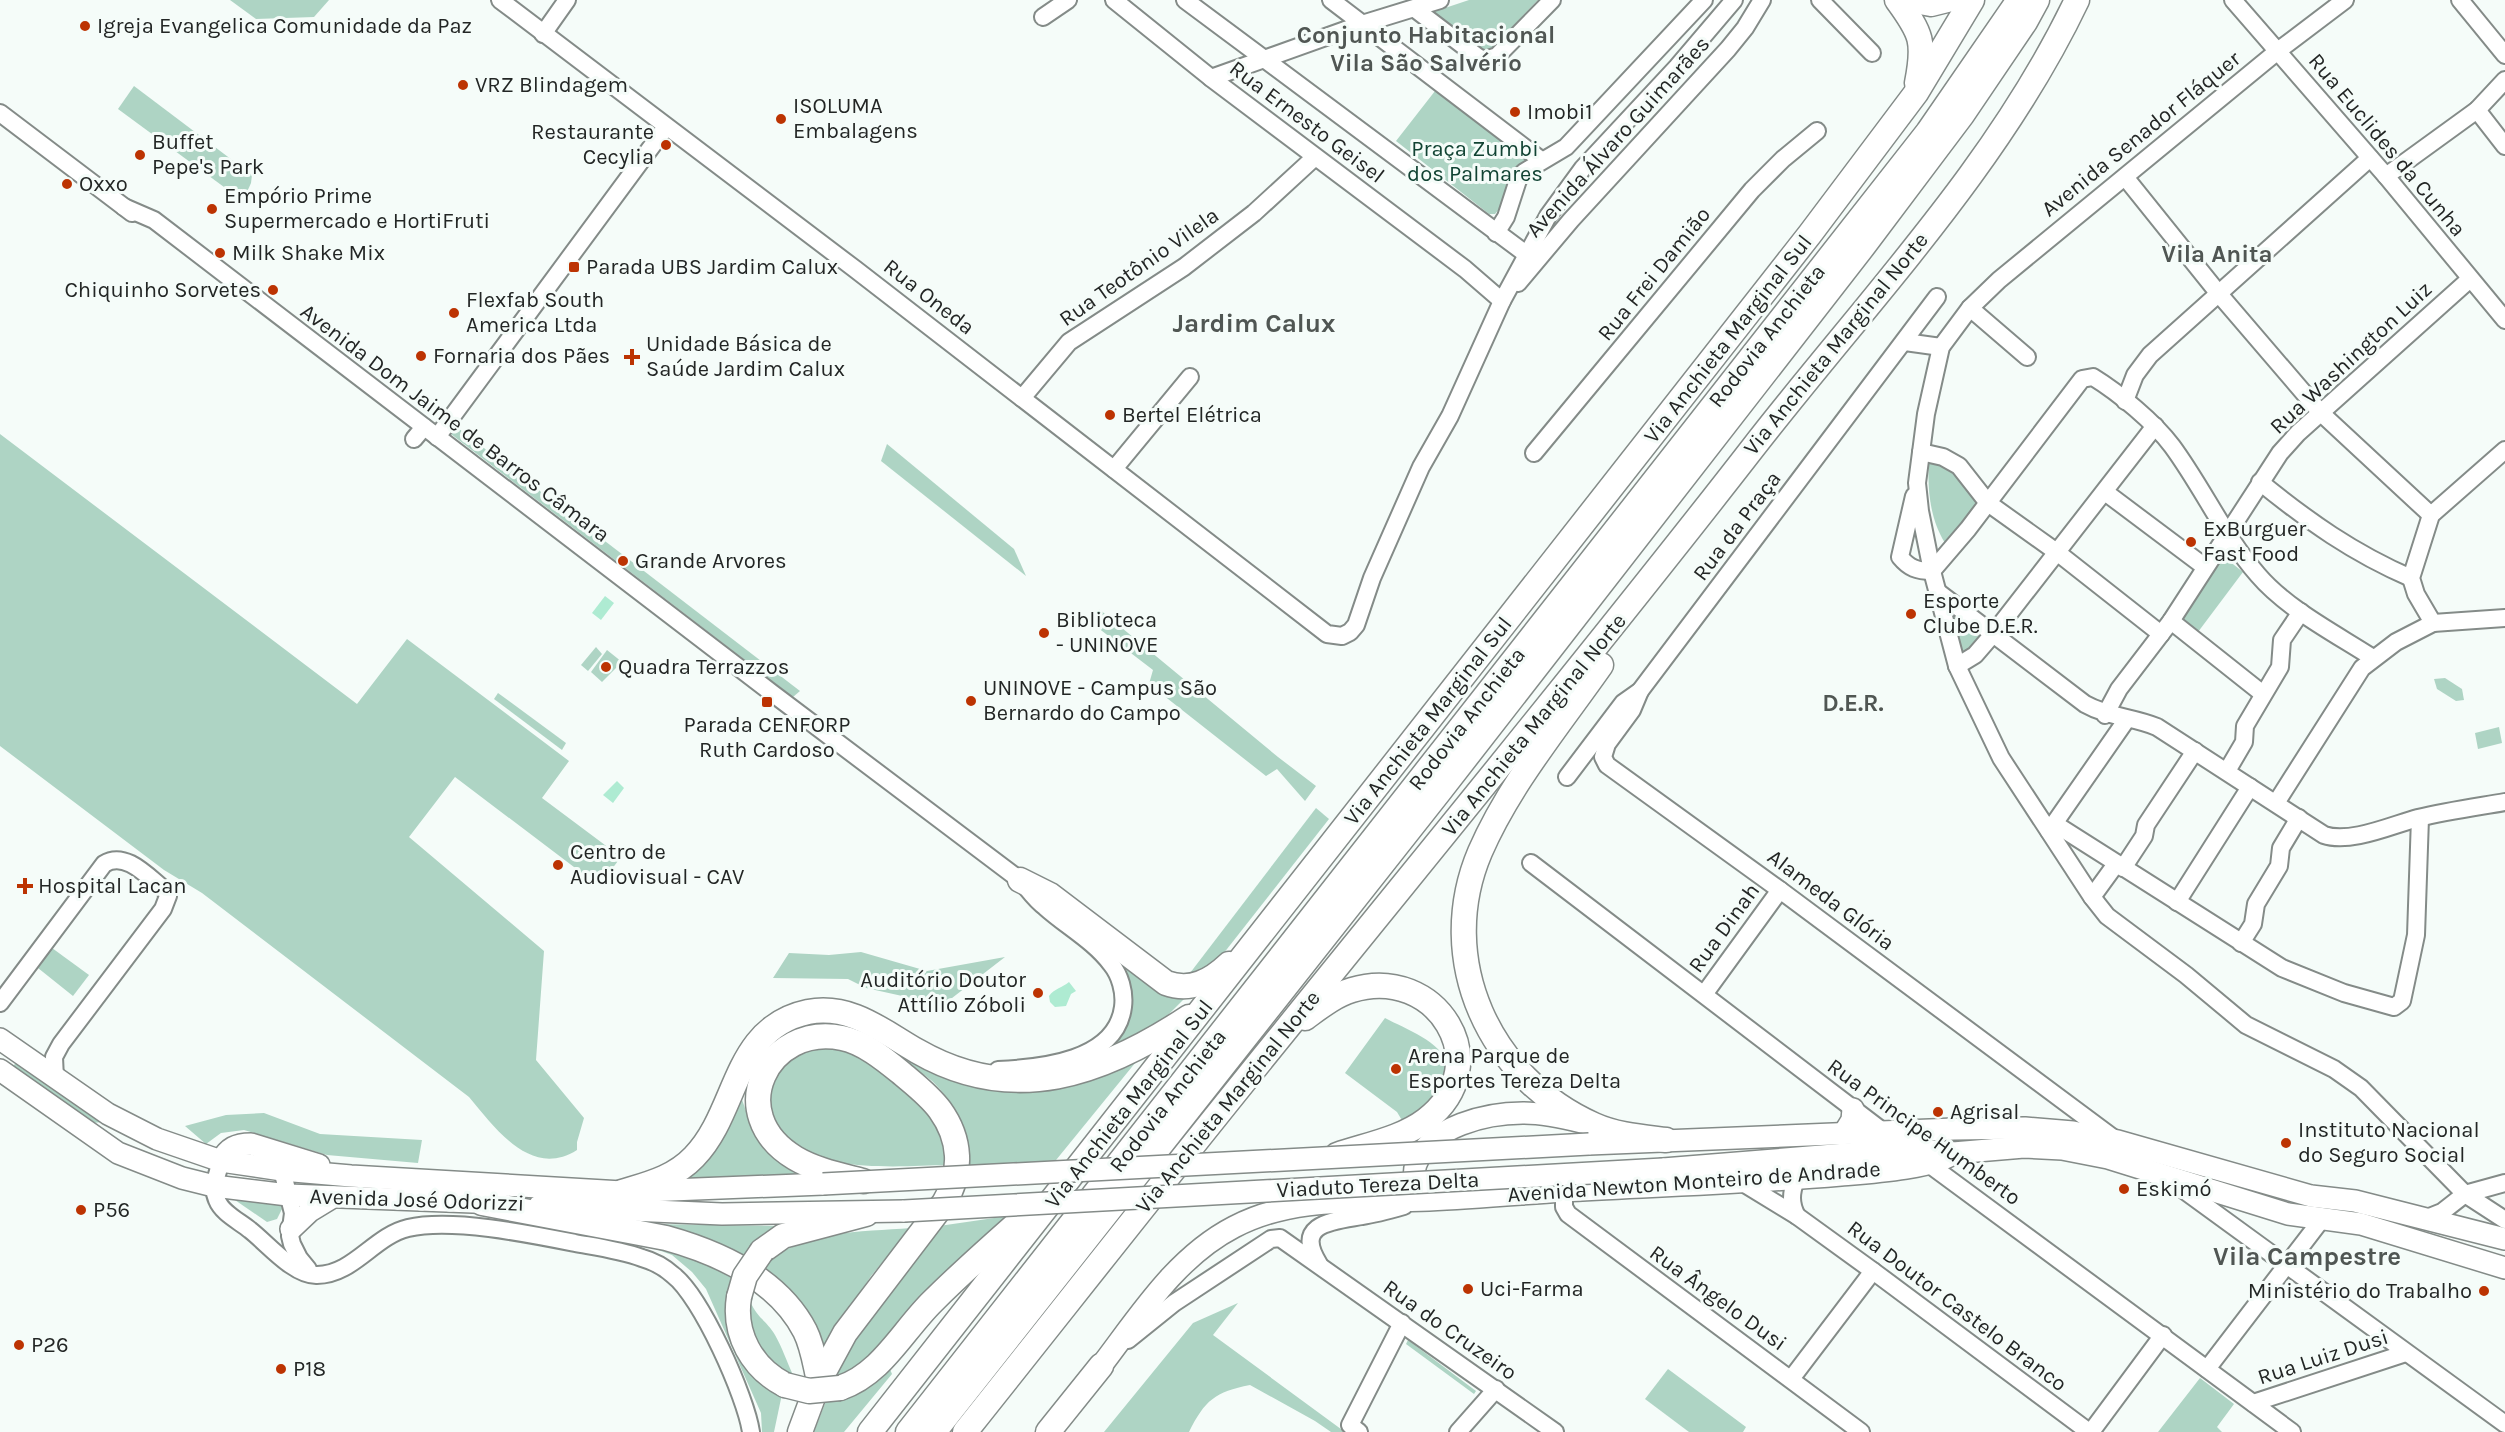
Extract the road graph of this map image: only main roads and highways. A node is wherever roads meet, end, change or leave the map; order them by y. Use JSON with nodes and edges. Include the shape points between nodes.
{"nodes":[{"id":1,"x":1898,"y":0,"type":"edge"},
{"id":2,"x":1909,"y":0,"type":"edge"},
{"id":3,"x":1947,"y":0,"type":"edge"},
{"id":4,"x":1972,"y":0,"type":"edge"},
{"id":5,"x":2019,"y":0,"type":"edge"},
{"id":6,"x":2037,"y":0,"type":"edge"},
{"id":7,"x":2077,"y":0,"type":"edge"},
{"id":8,"x":1914,"y":96,"type":"junction"},
{"id":9,"x":1651,"y":518,"type":"junction"},
{"id":10,"x":1623,"y":615,"type":"junction"},
{"id":11,"x":1020,"y":880,"type":"road end"},
{"id":12,"x":1381,"y":912,"type":"junction"},
{"id":13,"x":1266,"y":929,"type":"junction"},
{"id":14,"x":1206,"y":1006,"type":"junction"},
{"id":15,"x":1279,"y":1038,"type":"junction"},
{"id":16,"x":0,"y":1039,"type":"edge"},
{"id":17,"x":0,"y":1070,"type":"edge"},
{"id":18,"x":736,"y":1079,"type":"junction"},
{"id":19,"x":1853,"y":1109,"type":"road end"},
{"id":20,"x":759,"y":1115,"type":"junction"},
{"id":21,"x":1844,"y":1133,"type":"junction"},
{"id":22,"x":1592,"y":1134,"type":"junction"},
{"id":23,"x":1665,"y":1140,"type":"joint"},
{"id":24,"x":1894,"y":1144,"type":"junction"},
{"id":25,"x":1953,"y":1153,"type":"junction"},
{"id":26,"x":1329,"y":1158,"type":"junction"},
{"id":27,"x":221,"y":1161,"type":"junction"},
{"id":28,"x":1073,"y":1174,"type":"junction"},
{"id":29,"x":816,"y":1175,"type":"junction"},
{"id":30,"x":351,"y":1176,"type":"junction"},
{"id":31,"x":867,"y":1182,"type":"joint"},
{"id":32,"x":621,"y":1192,"type":"junction"},
{"id":33,"x":333,"y":1197,"type":"junction"},
{"id":34,"x":1428,"y":1200,"type":"junction"},
{"id":35,"x":482,"y":1203,"type":"junction"},
{"id":36,"x":866,"y":1214,"type":"junction"},
{"id":37,"x":291,"y":1229,"type":"road end"},
{"id":38,"x":2505,"y":1239,"type":"edge"},
{"id":39,"x":2505,"y":1268,"type":"edge"},
{"id":40,"x":1101,"y":1366,"type":"joint"},
{"id":41,"x":830,"y":1385,"type":"junction"},
{"id":42,"x":800,"y":1432,"type":"edge"},
{"id":43,"x":870,"y":1432,"type":"edge"},
{"id":44,"x":908,"y":1432,"type":"edge"},
{"id":45,"x":934,"y":1432,"type":"edge"},
{"id":46,"x":965,"y":1432,"type":"edge"},
{"id":47,"x":1048,"y":1432,"type":"edge"}],
"edges":[{"from":1,"to":8,"type":"highway","via":[[1921,39]]},
{"from":2,"to":3,"type":"highway","via":[[1931,4]]},
{"from":4,"to":8,"type":"highway","name":"Via Anchieta Marginal Sul"},
{"from":5,"to":44,"type":"highway","name":"Rodovia Anchieta","via":[[1928,132]]},
{"from":6,"to":9,"type":"highway","name":"Rodovia Anchieta","via":[[1962,116]]},
{"from":7,"to":10,"type":"highway","name":"Via Anchieta Marginal Norte","via":[[2062,33],[2009,121],[1958,194],[1789,401]]},
{"from":8,"to":13,"type":"highway","name":"Via Anchieta Marginal Sul"},
{"from":9,"to":12,"type":"highway","via":[[1610,587],[1539,680]]},
{"from":9,"to":45,"type":"highway","name":"Rodovia Anchieta"},
{"from":10,"to":12,"type":"highway","name":"Via Anchieta Marginal Norte"},
{"from":10,"to":22,"type":"highway","via":[[1602,664],[1520,781],[1491,830],[1473,873],[1465,917],[1471,986],[1492,1035],[1531,1084]]},
{"from":11,"to":13,"type":"highway","via":[[1050,895],[1170,985],[1209,981]]},
{"from":12,"to":15,"type":"highway","name":"Via Anchieta Marginal Norte"},
{"from":13,"to":14,"type":"highway","name":"Via Anchieta Marginal Sul"},
{"from":14,"to":18,"type":"highway","via":[[1111,1062],[1054,1079],[1022,1081],[967,1071],[919,1052],[848,1013],[821,1011],[799,1015],[773,1028],[752,1050]]},
{"from":14,"to":28,"type":"highway","name":"Via Anchieta Marginal Sul"},
{"from":15,"to":26,"type":"highway","bridge":true,"via":[[1349,991],[1388,985],[1424,997],[1454,1036],[1458,1056],[1456,1078],[1428,1119]]},
{"from":15,"to":46,"type":"highway","name":"Via Anchieta Marginal Norte"},
{"from":16,"to":27,"type":"main road","name":"Avenida José Odorizzi","via":[[108,1114],[150,1135]]},
{"from":17,"to":33,"type":"main road","name":"Avenida José Odorizzi","via":[[121,1154],[182,1178],[214,1186]]},
{"from":18,"to":20,"type":"highway"},
{"from":18,"to":32,"type":"highway","via":[[708,1139],[693,1158],[666,1178]]},
{"from":19,"to":21,"type":"main road"},
{"from":20,"to":29,"type":"highway","via":[[780,1147]]},
{"from":20,"to":41,"type":"highway","via":[[758,1088],[773,1061],[796,1043],[837,1037],[872,1052],[914,1083],[941,1111],[956,1142],[958,1166],[950,1195],[845,1333]]},
{"from":21,"to":23,"type":"main road","name":"Avenida Newton Monteiro de Andrade"},
{"from":21,"to":24,"type":"main road","name":"Avenida Newton Monteiro de Andrade"},
{"from":22,"to":23,"type":"highway","via":[[1622,1133]]},
{"from":22,"to":26,"type":"main road","name":"Viaduto Tereza Delta","bridge":true},
{"from":22,"to":34,"type":"main road","via":[[1562,1117],[1525,1113],[1486,1117],[1461,1126],[1436,1139],[1416,1165],[1417,1187]]},
{"from":24,"to":25,"type":"main road","name":"Avenida Newton Monteiro de Andrade"},
{"from":24,"to":36,"type":"main road","name":"Viaduto Tereza Delta","bridge":true,"via":[[1663,1169]]},
{"from":24,"to":38,"type":"main road","name":"Avenida Newton Monteiro de Andrade","via":[[2025,1128],[2092,1135],[2311,1196],[2355,1202]]},
{"from":25,"to":34,"type":"main road","name":"Avenida Newton Monteiro de Andrade","via":[[1929,1164],[1796,1179]]},
{"from":25,"to":39,"type":"main road","name":"Avenida Newton Monteiro de Andrade","via":[[2024,1147],[2082,1151],[2288,1214],[2361,1224]]},
{"from":26,"to":31,"type":"main road","name":"Viaduto Tereza Delta","bridge":true},
{"from":27,"to":30,"type":"main road","name":"Avenida José Odorizzi"},
{"from":27,"to":30,"type":"main road","via":[[229,1149],[251,1144]]},
{"from":28,"to":41,"type":"highway","via":[[932,1302],[873,1370],[861,1379]]},
{"from":28,"to":43,"type":"highway","name":"Via Anchieta Marginal Sul"},
{"from":29,"to":31,"type":"highway"},
{"from":29,"to":32,"type":"main road","name":"Avenida José Odorizzi"},
{"from":30,"to":32,"type":"main road","name":"Avenida José Odorizzi"},
{"from":33,"to":35,"type":"main road","name":"Avenida José Odorizzi"},
{"from":33,"to":37,"type":"main road","via":[[310,1210]]},
{"from":34,"to":40,"type":"main road","name":"Avenida Newton Monteiro de Andrade","via":[[1305,1204],[1234,1227],[1172,1274]]},
{"from":35,"to":36,"type":"main road","name":"Avenida José Odorizzi","via":[[675,1213]]},
{"from":35,"to":41,"type":"highway","via":[[666,1238],[725,1259],[768,1287],[794,1314]]},
{"from":36,"to":41,"type":"highway","bridge":true,"via":[[783,1236],[762,1251],[745,1276],[739,1297],[739,1328],[747,1348],[765,1371],[785,1384],[809,1391]]},
{"from":40,"to":47,"type":"highway"},
{"from":41,"to":42,"type":"highway"}]}
